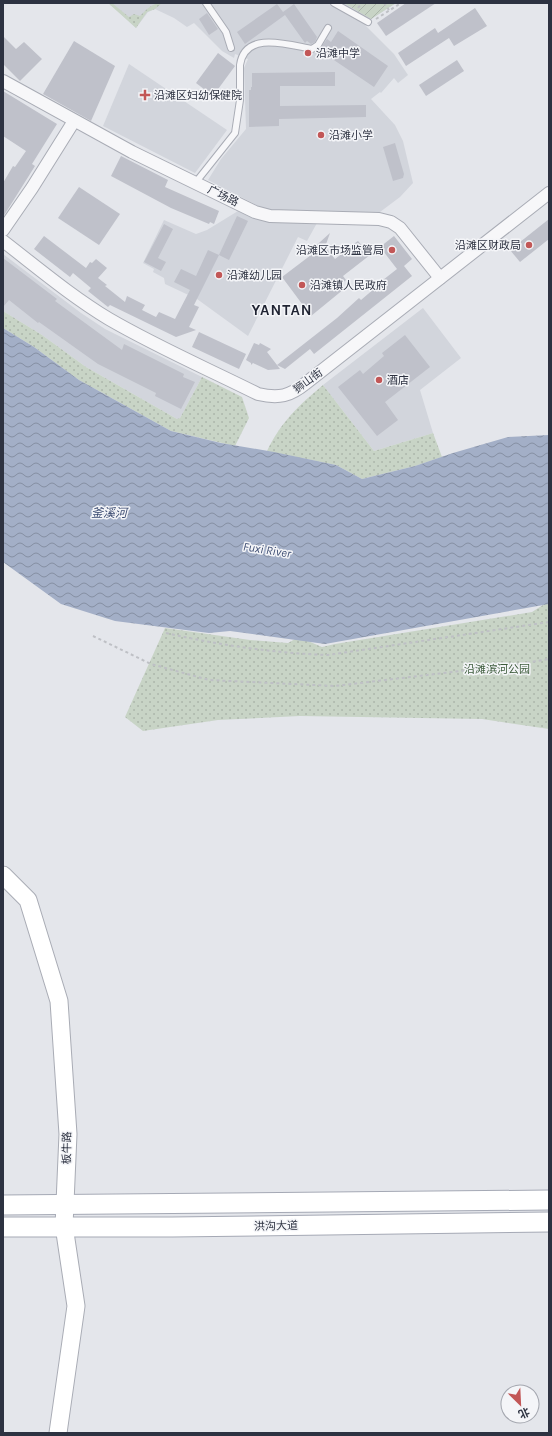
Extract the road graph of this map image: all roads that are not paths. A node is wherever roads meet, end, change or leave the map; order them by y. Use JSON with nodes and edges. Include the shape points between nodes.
{"nodes":[{"id":1,"x":206,"y":3,"type":"edge"},
{"id":2,"x":334,"y":3,"type":"edge"},
{"id":3,"x":368,"y":22,"type":"dead end"},
{"id":4,"x":328,"y":28,"type":"dead end"},
{"id":5,"x":231,"y":48,"type":"dead end"},
{"id":6,"x":3,"y":81,"type":"edge"},
{"id":7,"x":74,"y":121,"type":"junction"},
{"id":8,"x":196,"y":182,"type":"junction"},
{"id":9,"x":549,"y":193,"type":"edge"},
{"id":10,"x":3,"y":230,"type":"edge"},
{"id":11,"x":3,"y":241,"type":"edge"},
{"id":12,"x":440,"y":278,"type":"junction"},
{"id":13,"x":3,"y":875,"type":"edge"},
{"id":14,"x":549,"y":1200,"type":"edge"},
{"id":15,"x":65,"y":1204,"type":"junction"},
{"id":16,"x":3,"y":1205,"type":"edge"},
{"id":17,"x":549,"y":1222,"type":"edge"},
{"id":18,"x":64,"y":1226,"type":"junction"},
{"id":19,"x":3,"y":1227,"type":"edge"},
{"id":20,"x":58,"y":1433,"type":"edge"}],
"edges":[{"from":1,"to":5,"type":"lane","via":[[226,32]]},
{"from":2,"to":3,"type":"lane"},
{"from":4,"to":8,"type":"lane","via":[[318,45],[312,49],[269,41],[261,42],[246,51],[240,65],[240,100],[235,133]]},
{"from":6,"to":7,"type":"street","name":"广场路"},
{"from":7,"to":8,"type":"street","name":"广场路"},
{"from":7,"to":10,"type":"street"},
{"from":8,"to":12,"type":"street","name":"广场路","via":[[255,212],[270,216],[379,219],[391,222],[400,228]]},
{"from":9,"to":12,"type":"street","name":"狮山街"},
{"from":11,"to":12,"type":"street","name":"狮山街","via":[[109,319],[258,394],[278,397],[296,391]]},
{"from":13,"to":15,"type":"main road","name":"板牛路","via":[[28,900],[59,1001],[68,1134]]},
{"from":14,"to":15,"type":"main road","name":"洪沟大道"},
{"from":15,"to":16,"type":"main road","name":"洪沟大道"},
{"from":15,"to":18,"type":"main road","name":"板牛路"},
{"from":17,"to":18,"type":"main road","name":"洪沟大道"},
{"from":18,"to":19,"type":"main road","name":"洪沟大道"},
{"from":18,"to":20,"type":"main road","name":"板牛路","via":[[76,1306]]}]}
